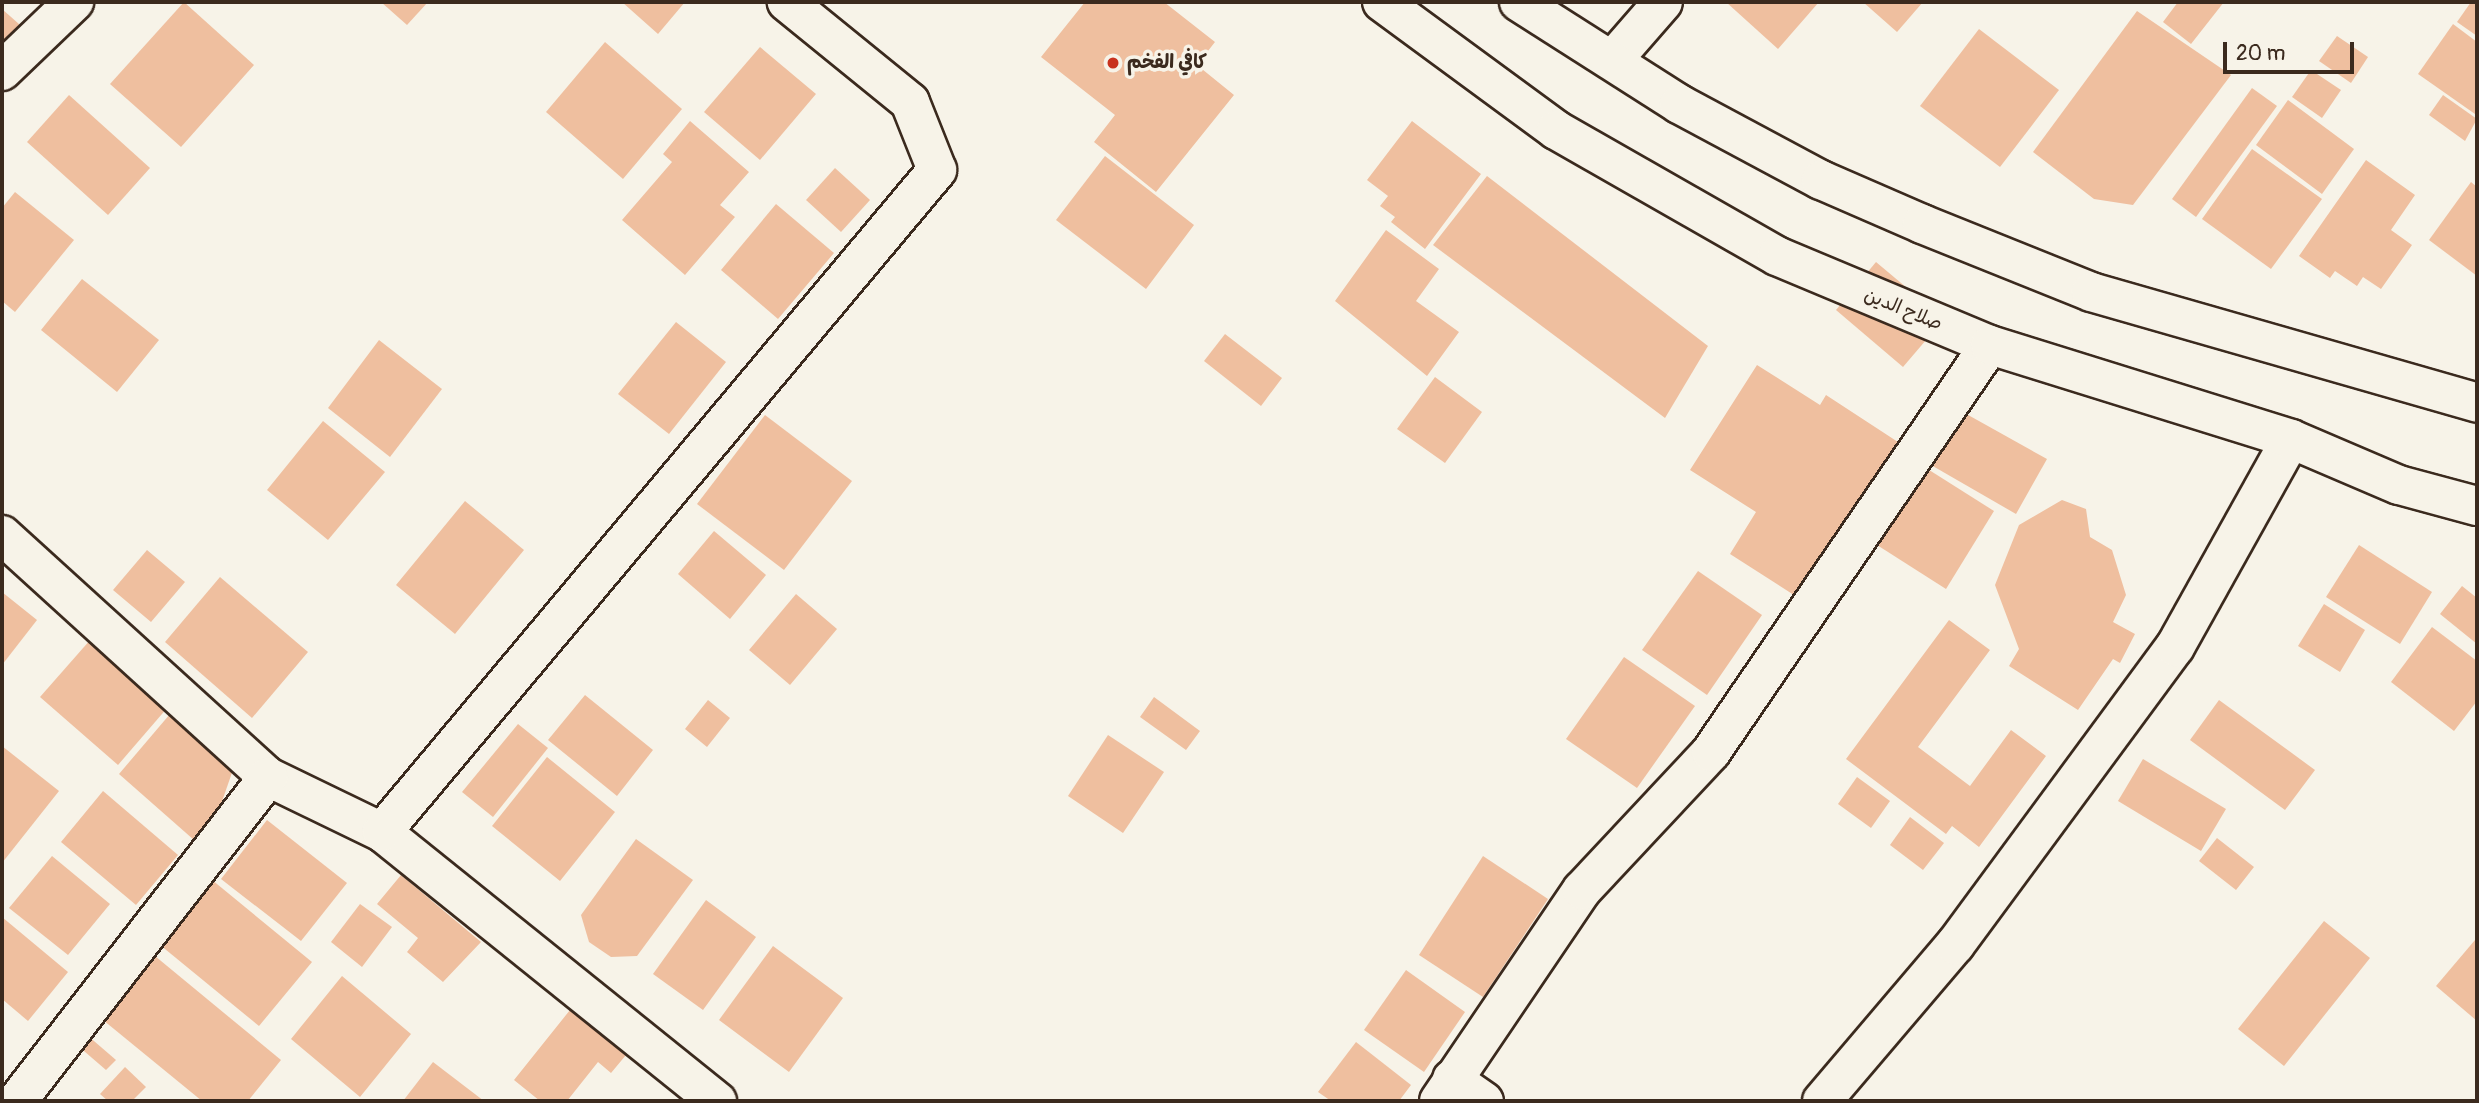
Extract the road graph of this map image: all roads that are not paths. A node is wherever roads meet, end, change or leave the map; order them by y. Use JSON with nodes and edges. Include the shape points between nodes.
{"nodes":[{"id":1,"x":74,"y":2,"type":"edge"},
{"id":2,"x":787,"y":2,"type":"edge"},
{"id":3,"x":1382,"y":2,"type":"edge"},
{"id":4,"x":1520,"y":2,"type":"edge"},
{"id":5,"x":1663,"y":2,"type":"edge"},
{"id":6,"x":1617,"y":55,"type":"dead end"},
{"id":7,"x":2,"y":71,"type":"edge"},
{"id":8,"x":1990,"y":345,"type":"junction"},
{"id":9,"x":2477,"y":404,"type":"edge"},
{"id":10,"x":2291,"y":439,"type":"junction"},
{"id":11,"x":2477,"y":506,"type":"edge"},
{"id":12,"x":2,"y":535,"type":"edge"},
{"id":13,"x":268,"y":777,"type":"junction"},
{"id":14,"x":382,"y":832,"type":"junction"},
{"id":15,"x":1446,"y":1090,"type":"edge"},
{"id":16,"x":17,"y":1101,"type":"edge"},
{"id":17,"x":717,"y":1101,"type":"edge"},
{"id":18,"x":1484,"y":1101,"type":"edge"},
{"id":19,"x":1822,"y":1101,"type":"edge"}],
"edges":[{"from":1,"to":7,"type":"main road"},
{"from":2,"to":14,"type":"main road","via":[[910,102],[937,170]]},
{"from":3,"to":8,"type":"main road","name":"صلاح الدين","via":[[1556,130],[1665,198],[1777,256]]},
{"from":4,"to":9,"type":"main road","via":[[1679,104],[1821,180],[1922,224],[2091,292]]},
{"from":5,"to":6,"type":"main road"},
{"from":8,"to":10,"type":"main road","name":"صلاح الدين"},
{"from":8,"to":15,"type":"main road","via":[[1711,752],[1583,890]]},
{"from":10,"to":11,"type":"main road","name":"صلاح الدين","via":[[2399,485]]},
{"from":10,"to":19,"type":"main road","via":[[2175,647],[1955,945]]},
{"from":12,"to":13,"type":"main road"},
{"from":13,"to":14,"type":"main road"},
{"from":13,"to":16,"type":"main road"},
{"from":14,"to":17,"type":"main road"},
{"from":15,"to":18,"type":"main road"}]}
